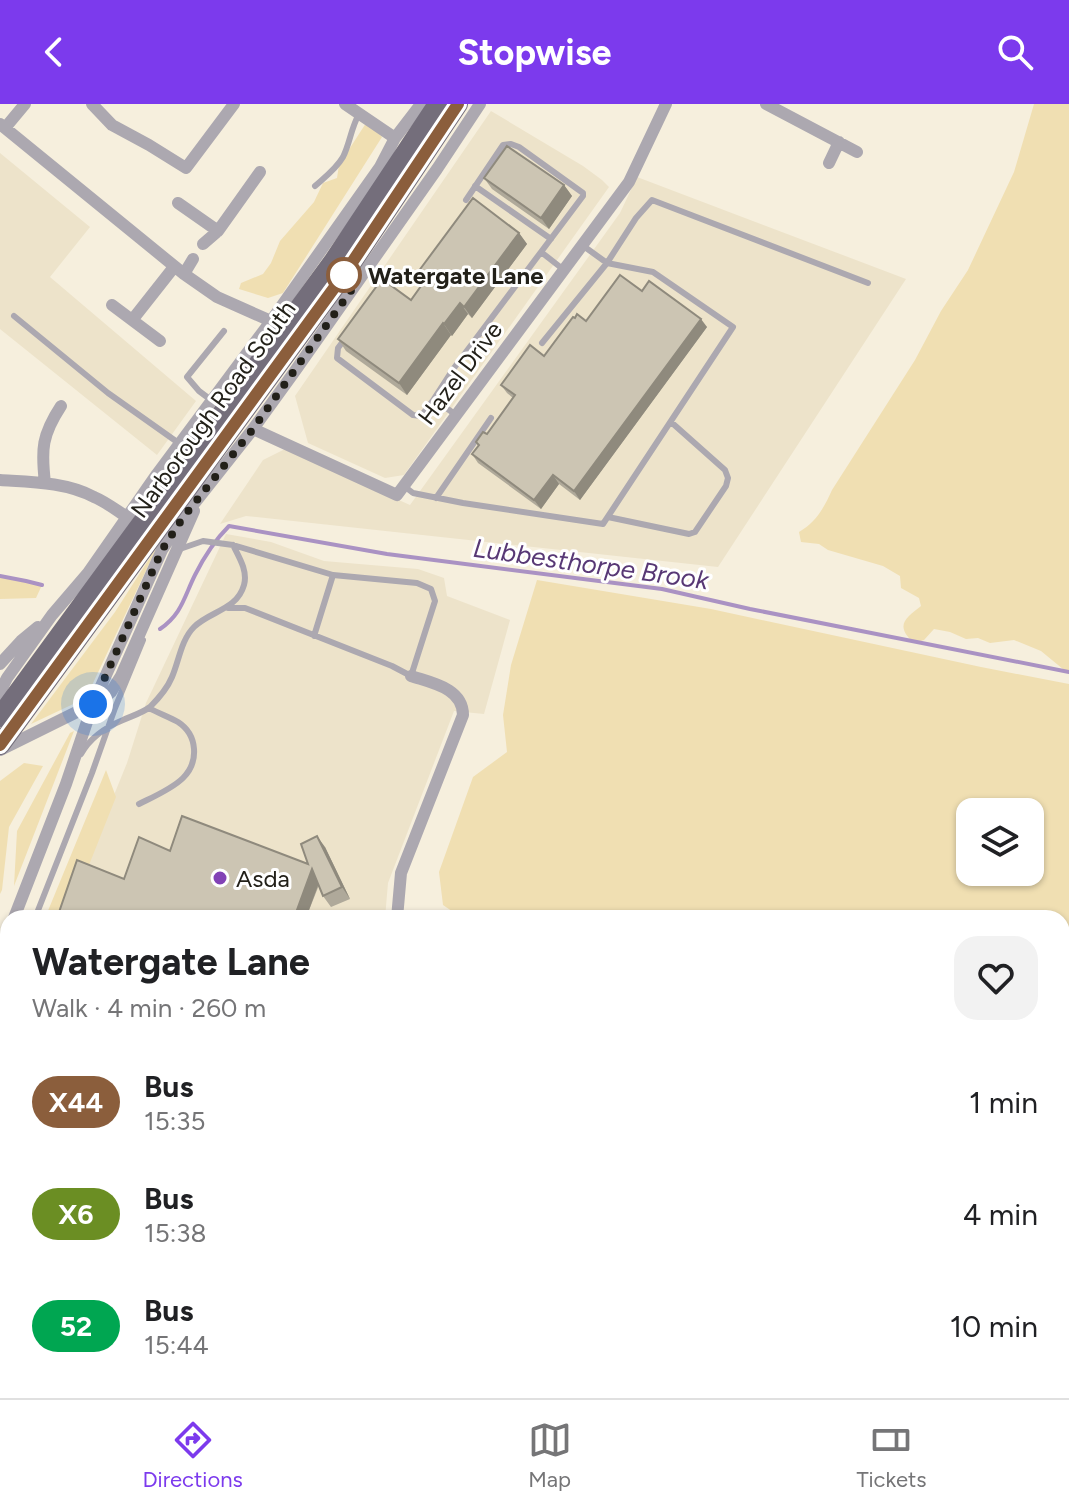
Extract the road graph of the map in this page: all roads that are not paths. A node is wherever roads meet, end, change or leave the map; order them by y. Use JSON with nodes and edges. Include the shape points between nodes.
{"nodes":[{"id":1,"x":25,"y":104,"type":"edge"},
{"id":2,"x":92,"y":104,"type":"edge"},
{"id":3,"x":234,"y":104,"type":"edge"},
{"id":4,"x":345,"y":104,"type":"edge"},
{"id":5,"x":421,"y":104,"type":"edge"},
{"id":6,"x":438,"y":104,"type":"edge"},
{"id":7,"x":458,"y":104,"type":"edge"},
{"id":8,"x":480,"y":104,"type":"edge"},
{"id":9,"x":666,"y":104,"type":"edge"},
{"id":10,"x":766,"y":104,"type":"edge"},
{"id":11,"x":359,"y":114,"type":"junction"},
{"id":12,"x":2,"y":126,"type":"edge"},
{"id":13,"x":395,"y":138,"type":"junction"},
{"id":14,"x":839,"y":142,"type":"junction"},
{"id":15,"x":857,"y":152,"type":"dead end"},
{"id":16,"x":829,"y":163,"type":"dead end"},
{"id":17,"x":260,"y":172,"type":"dead end"},
{"id":18,"x":315,"y":186,"type":"dead end"},
{"id":19,"x":475,"y":186,"type":"junction"},
{"id":20,"x":466,"y":200,"type":"dead end"},
{"id":21,"x":178,"y":203,"type":"dead end"},
{"id":22,"x":218,"y":231,"type":"junction"},
{"id":23,"x":551,"y":239,"type":"junction"},
{"id":24,"x":203,"y":244,"type":"dead end"},
{"id":25,"x":582,"y":245,"type":"junction"},
{"id":26,"x":541,"y":252,"type":"junction"},
{"id":27,"x":193,"y":259,"type":"dead end"},
{"id":28,"x":607,"y":263,"type":"junction"},
{"id":29,"x":370,"y":264,"type":"junction"},
{"id":30,"x":179,"y":270,"type":"junction"},
{"id":31,"x":564,"y":270,"type":"junction"},
{"id":32,"x":391,"y":277,"type":"junction"},
{"id":33,"x":399,"y":283,"type":"dead end"},
{"id":34,"x":868,"y":283,"type":"dead end"},
{"id":35,"x":373,"y":300,"type":"edge"},
{"id":36,"x":112,"y":305,"type":"dead end"},
{"id":37,"x":14,"y":316,"type":"dead end"},
{"id":38,"x":133,"y":319,"type":"junction"},
{"id":39,"x":271,"y":321,"type":"junction"},
{"id":40,"x":224,"y":331,"type":"dead end"},
{"id":41,"x":347,"y":335,"type":"edge"},
{"id":42,"x":160,"y":341,"type":"dead end"},
{"id":43,"x":542,"y":343,"type":"dead end"},
{"id":44,"x":434,"y":399,"type":"junction"},
{"id":45,"x":213,"y":401,"type":"junction"},
{"id":46,"x":61,"y":406,"type":"dead end"},
{"id":47,"x":456,"y":415,"type":"junction"},
{"id":48,"x":491,"y":418,"type":"dead end"},
{"id":49,"x":671,"y":422,"type":"junction"},
{"id":50,"x":253,"y":429,"type":"junction"},
{"id":51,"x":180,"y":444,"type":"junction"},
{"id":52,"x":0,"y":480,"type":"edge"},
{"id":53,"x":45,"y":483,"type":"junction"},
{"id":54,"x":404,"y":486,"type":"junction"},
{"id":55,"x":436,"y":498,"type":"junction"},
{"id":56,"x":198,"y":500,"type":"junction"},
{"id":57,"x":127,"y":517,"type":"junction"},
{"id":58,"x":608,"y":517,"type":"junction"},
{"id":59,"x":233,"y":545,"type":"junction"},
{"id":60,"x":177,"y":550,"type":"junction"},
{"id":61,"x":333,"y":575,"type":"junction"},
{"id":62,"x":228,"y":608,"type":"junction"},
{"id":63,"x":150,"y":610,"type":"junction"},
{"id":64,"x":52,"y":615,"type":"junction"},
{"id":65,"x":314,"y":636,"type":"junction"},
{"id":66,"x":0,"y":664,"type":"edge"},
{"id":67,"x":411,"y":676,"type":"junction"},
{"id":68,"x":93,"y":704,"type":"junction"},
{"id":69,"x":149,"y":708,"type":"junction"},
{"id":70,"x":1,"y":715,"type":"edge"},
{"id":71,"x":108,"y":727,"type":"junction"},
{"id":72,"x":1,"y":746,"type":"edge"},
{"id":73,"x":66,"y":784,"type":"junction"},
{"id":74,"x":139,"y":804,"type":"dead end"},
{"id":75,"x":17,"y":910,"type":"edge"},
{"id":76,"x":38,"y":910,"type":"edge"},
{"id":77,"x":398,"y":910,"type":"edge"}],
"edges":[{"from":1,"to":12,"type":"street"},
{"from":2,"to":3,"type":"street","via":[[112,125],[186,168]]},
{"from":4,"to":11,"type":"street"},
{"from":5,"to":13,"type":"street","name":"Narborough Road South"},
{"from":6,"to":70,"type":"main road","name":"Narborough Road South","via":[[333,262]]},
{"from":7,"to":72,"type":"main road","name":"Narborough Road South","via":[[345,273]]},
{"from":8,"to":29,"type":"street","name":"Narborough Road South"},
{"from":9,"to":25,"type":"street","name":"Hazel Drive","via":[[629,182]]},
{"from":10,"to":14,"type":"street"},
{"from":11,"to":13,"type":"street"},
{"from":11,"to":18,"type":"lane","via":[[343,156]]},
{"from":12,"to":30,"type":"street"},
{"from":13,"to":39,"type":"street","name":"Narborough Road South"},
{"from":14,"to":15,"type":"street"},
{"from":14,"to":16,"type":"street"},
{"from":17,"to":22,"type":"street"},
{"from":19,"to":20,"type":"lane"},
{"from":19,"to":23,"type":"lane"},
{"from":19,"to":23,"type":"lane","via":[[503,145],[519,147],[583,193]]},
{"from":21,"to":22,"type":"street"},
{"from":22,"to":24,"type":"street"},
{"from":23,"to":26,"type":"lane"},
{"from":25,"to":28,"type":"lane"},
{"from":25,"to":31,"type":"street","name":"Hazel Drive"},
{"from":26,"to":31,"type":"lane"},
{"from":26,"to":44,"type":"lane"},
{"from":27,"to":30,"type":"street"},
{"from":28,"to":34,"type":"lane","via":[[652,200]]},
{"from":28,"to":43,"type":"lane"},
{"from":28,"to":49,"type":"lane","via":[[653,272],[733,327]]},
{"from":29,"to":32,"type":"lane"},
{"from":29,"to":50,"type":"street","name":"Narborough Road South"},
{"from":30,"to":38,"type":"street"},
{"from":30,"to":39,"type":"street","via":[[217,297]]},
{"from":31,"to":47,"type":"street","name":"Hazel Drive"},
{"from":32,"to":33,"type":"lane"},
{"from":32,"to":35,"type":"lane"},
{"from":36,"to":38,"type":"street"},
{"from":37,"to":51,"type":"lane"},
{"from":38,"to":42,"type":"street"},
{"from":39,"to":45,"type":"street","name":"Narborough Road South"},
{"from":40,"to":45,"type":"lane","via":[[187,377]]},
{"from":41,"to":44,"type":"lane","via":[[337,358],[413,415],[421,416]]},
{"from":44,"to":47,"type":"lane"},
{"from":45,"to":51,"type":"street","name":"Narborough Road South"},
{"from":46,"to":53,"type":"street","via":[[50,422],[41,456]]},
{"from":47,"to":54,"type":"street","name":"Hazel Drive"},
{"from":48,"to":55,"type":"lane"},
{"from":49,"to":58,"type":"lane"},
{"from":49,"to":58,"type":"lane","via":[[725,470],[726,486],[689,534]]},
{"from":50,"to":54,"type":"street","via":[[397,495]]},
{"from":50,"to":56,"type":"street","name":"Narborough Road South"},
{"from":51,"to":57,"type":"street","name":"Narborough Road South"},
{"from":52,"to":53,"type":"street"},
{"from":53,"to":57,"type":"street","via":[[94,496]]},
{"from":54,"to":55,"type":"lane"},
{"from":55,"to":58,"type":"lane","via":[[603,524]]},
{"from":56,"to":60,"type":"street","name":"Narborough Road South"},
{"from":56,"to":68,"type":"street","name":"Narborough Road South","via":[[162,550]]},
{"from":57,"to":64,"type":"street","name":"Narborough Road South"},
{"from":59,"to":60,"type":"lane","via":[[203,541]]},
{"from":59,"to":61,"type":"lane"},
{"from":59,"to":62,"type":"lane","via":[[245,576],[240,594]]},
{"from":60,"to":63,"type":"street","name":"Narborough Road South"},
{"from":61,"to":65,"type":"lane"},
{"from":61,"to":67,"type":"lane","via":[[413,582],[431,589],[435,601]]},
{"from":62,"to":65,"type":"lane","via":[[245,608]]},
{"from":62,"to":69,"type":"lane","via":[[193,628],[171,679]]},
{"from":63,"to":68,"type":"street","name":"Narborough Road South","via":[[121,676],[111,692]]},
{"from":63,"to":71,"type":"lane","via":[[147,631]]},
{"from":64,"to":66,"type":"street","name":"Narborough Road South"},
{"from":64,"to":70,"type":"street","name":"Narborough Road South","via":[[7,678],[1,690]]},
{"from":65,"to":67,"type":"lane"},
{"from":67,"to":77,"type":"street","via":[[454,693],[463,715],[401,873]]},
{"from":68,"to":72,"type":"street","name":"Narborough Road South"},
{"from":68,"to":73,"type":"street","name":"Narborough Road South"},
{"from":69,"to":71,"type":"lane"},
{"from":69,"to":74,"type":"lane","via":[[180,723],[195,754],[182,780]]},
{"from":70,"to":72,"type":"street","name":"Narborough Road South"},
{"from":71,"to":73,"type":"lane","via":[[84,750]]},
{"from":71,"to":76,"type":"lane"},
{"from":73,"to":75,"type":"street","name":"Narborough Road South"}]}
